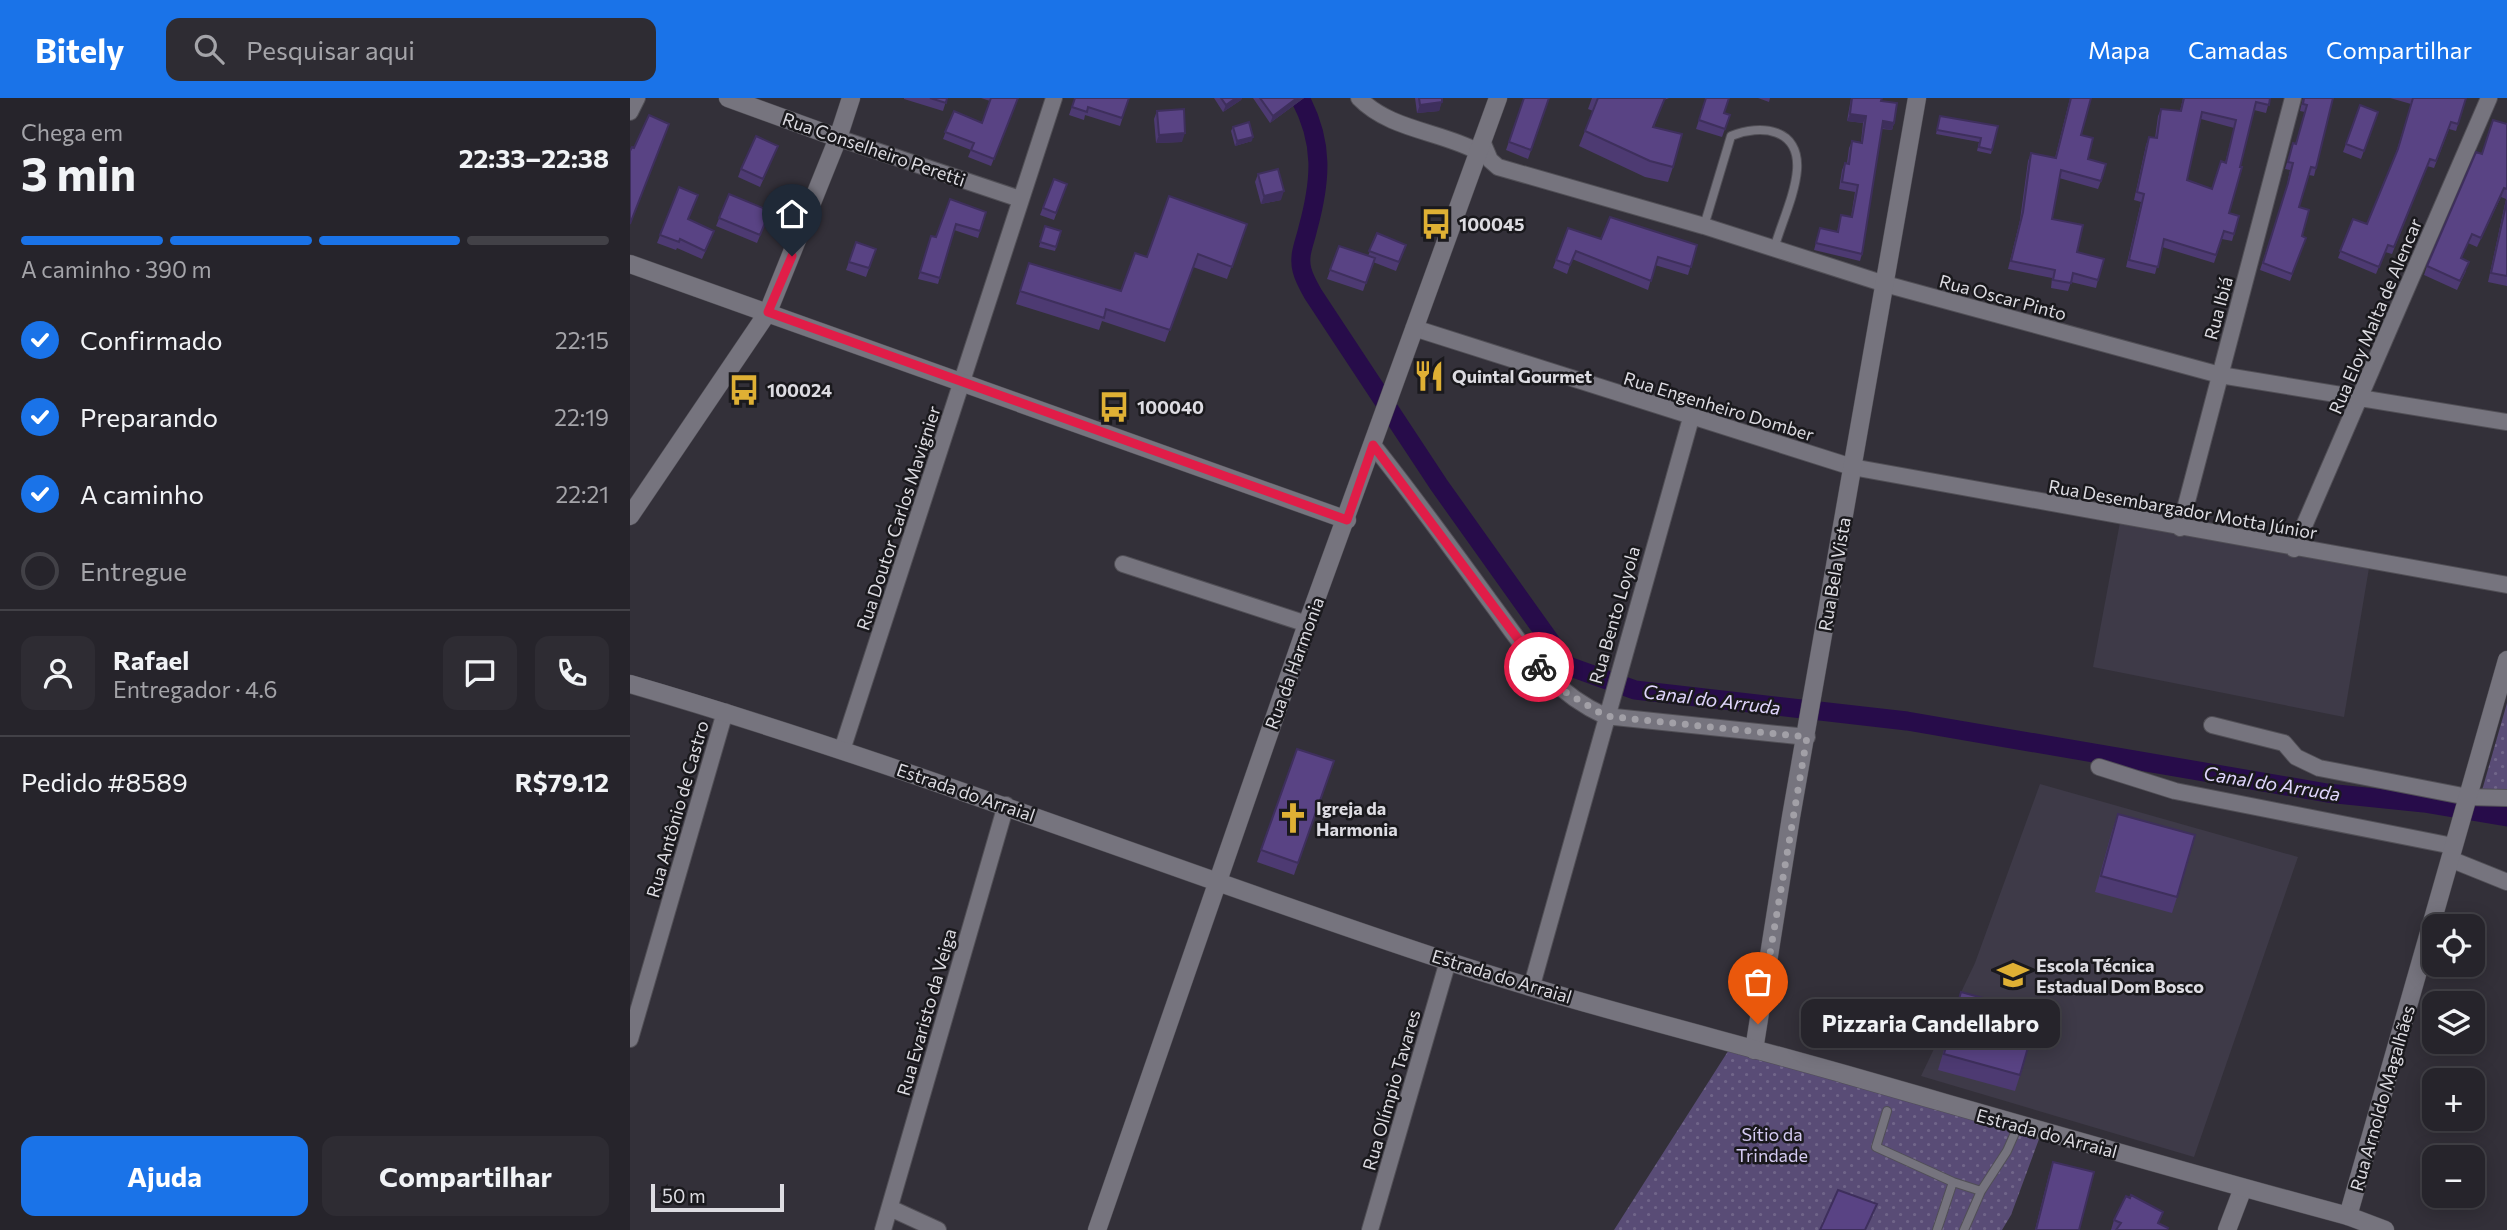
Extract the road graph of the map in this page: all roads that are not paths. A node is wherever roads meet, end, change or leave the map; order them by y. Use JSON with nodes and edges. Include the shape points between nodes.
{"nodes":[{"id":1,"x":637,"y":98,"type":"edge"},
{"id":2,"x":728,"y":98,"type":"edge"},
{"id":3,"x":851,"y":98,"type":"edge"},
{"id":4,"x":1054,"y":98,"type":"edge"},
{"id":5,"x":1359,"y":98,"type":"edge"},
{"id":6,"x":1498,"y":98,"type":"edge"},
{"id":7,"x":1917,"y":98,"type":"edge"},
{"id":8,"x":2293,"y":98,"type":"edge"},
{"id":9,"x":2489,"y":98,"type":"edge"},
{"id":10,"x":630,"y":112,"type":"edge"},
{"id":11,"x":838,"y":138,"type":"junction"},
{"id":12,"x":1481,"y":146,"type":"junction"},
{"id":13,"x":1498,"y":167,"type":"junction"},
{"id":14,"x":1469,"y":175,"type":"junction"},
{"id":15,"x":1020,"y":199,"type":"junction"},
{"id":16,"x":1704,"y":226,"type":"junction"},
{"id":17,"x":1774,"y":249,"type":"junction"},
{"id":18,"x":630,"y":264,"type":"edge"},
{"id":19,"x":1885,"y":284,"type":"junction"},
{"id":20,"x":768,"y":312,"type":"junction"},
{"id":21,"x":1414,"y":328,"type":"junction"},
{"id":22,"x":2220,"y":375,"type":"junction"},
{"id":23,"x":962,"y":382,"type":"junction"},
{"id":24,"x":2361,"y":400,"type":"junction"},
{"id":25,"x":1691,"y":418,"type":"junction"},
{"id":26,"x":2507,"y":422,"type":"edge"},
{"id":27,"x":1373,"y":445,"type":"junction"},
{"id":28,"x":1852,"y":467,"type":"junction"},
{"id":29,"x":630,"y":516,"type":"edge"},
{"id":30,"x":1347,"y":520,"type":"junction"},
{"id":31,"x":2180,"y":528,"type":"junction"},
{"id":32,"x":2294,"y":549,"type":"junction"},
{"id":33,"x":1123,"y":564,"type":"dead end"},
{"id":34,"x":2507,"y":585,"type":"edge"},
{"id":35,"x":1307,"y":624,"type":"junction"},
{"id":36,"x":2507,"y":660,"type":"edge"},
{"id":37,"x":630,"y":684,"type":"edge"},
{"id":38,"x":725,"y":712,"type":"junction"},
{"id":39,"x":1606,"y":713,"type":"junction"},
{"id":40,"x":2212,"y":725,"type":"dead end"},
{"id":41,"x":1808,"y":730,"type":"junction"},
{"id":42,"x":842,"y":750,"type":"junction"},
{"id":43,"x":2099,"y":767,"type":"dead end"},
{"id":44,"x":2507,"y":798,"type":"edge"},
{"id":45,"x":1006,"y":805,"type":"junction"},
{"id":46,"x":2465,"y":807,"type":"junction"},
{"id":47,"x":2451,"y":852,"type":"junction"},
{"id":48,"x":1217,"y":882,"type":"junction"},
{"id":49,"x":2507,"y":882,"type":"edge"},
{"id":50,"x":1448,"y":961,"type":"junction"},
{"id":51,"x":1532,"y":985,"type":"junction"},
{"id":52,"x":630,"y":1039,"type":"edge"},
{"id":53,"x":1754,"y":1050,"type":"junction"},
{"id":54,"x":1887,"y":1111,"type":"dead end"},
{"id":55,"x":2018,"y":1126,"type":"junction"},
{"id":56,"x":1953,"y":1182,"type":"junction"},
{"id":57,"x":2243,"y":1188,"type":"junction"},
{"id":58,"x":1981,"y":1191,"type":"junction"},
{"id":59,"x":890,"y":1208,"type":"junction"},
{"id":60,"x":2348,"y":1216,"type":"junction"},
{"id":61,"x":883,"y":1230,"type":"edge"},
{"id":62,"x":938,"y":1230,"type":"edge"},
{"id":63,"x":1097,"y":1230,"type":"edge"},
{"id":64,"x":1370,"y":1230,"type":"edge"},
{"id":65,"x":1937,"y":1230,"type":"edge"},
{"id":66,"x":1964,"y":1230,"type":"edge"},
{"id":67,"x":2227,"y":1230,"type":"edge"},
{"id":68,"x":2385,"y":1230,"type":"edge"}],
"edges":[{"from":1,"to":10,"type":"street"},
{"from":2,"to":11,"type":"main road","name":"Rua Conselheiro Peretti"},
{"from":3,"to":11,"type":"main road"},
{"from":4,"to":15,"type":"street","name":"Rua Doutor Carlos Mavignier"},
{"from":5,"to":12,"type":"street","via":[[1386,119]]},
{"from":6,"to":12,"type":"main road","name":"Rua da Harmonia"},
{"from":7,"to":19,"type":"main road","name":"Rua Bela Vista"},
{"from":8,"to":22,"type":"street","name":"Rua Ibiá"},
{"from":9,"to":24,"type":"street","name":"Rua Eloy Malta de Alencar"},
{"from":11,"to":15,"type":"street","name":"Rua Conselheiro Peretti"},
{"from":11,"to":20,"type":"main road"},
{"from":12,"to":13,"type":"street"},
{"from":12,"to":14,"type":"main road","name":"Rua da Harmonia"},
{"from":13,"to":14,"type":"street","via":[[1487,166]]},
{"from":13,"to":16,"type":"street","name":"Rua Oscar Pinto"},
{"from":14,"to":21,"type":"main road","name":"Rua da Harmonia"},
{"from":15,"to":23,"type":"street","name":"Rua Doutor Carlos Mavignier"},
{"from":16,"to":17,"type":"street","name":"Rua Oscar Pinto"},
{"from":16,"to":17,"type":"lane","via":[[1731,136],[1769,128],[1784,136],[1797,169]]},
{"from":17,"to":19,"type":"street","name":"Rua Oscar Pinto"},
{"from":18,"to":20,"type":"main road"},
{"from":19,"to":22,"type":"street","name":"Rua Oscar Pinto"},
{"from":19,"to":28,"type":"main road","name":"Rua Bela Vista"},
{"from":20,"to":23,"type":"main road"},
{"from":20,"to":29,"type":"main road"},
{"from":21,"to":25,"type":"street","name":"Rua Engenheiro Domber"},
{"from":21,"to":27,"type":"main road","name":"Rua da Harmonia"},
{"from":22,"to":24,"type":"street","name":"Rua Oscar Pinto"},
{"from":22,"to":31,"type":"street","name":"Rua Ibiá"},
{"from":23,"to":30,"type":"main road"},
{"from":23,"to":42,"type":"street","name":"Rua Doutor Carlos Mavignier"},
{"from":24,"to":26,"type":"street","name":"Rua Oscar Pinto"},
{"from":24,"to":32,"type":"street","name":"Rua Eloy Malta de Alencar"},
{"from":25,"to":28,"type":"street","name":"Rua Engenheiro Domber"},
{"from":25,"to":39,"type":"street","name":"Rua Bento Loyola"},
{"from":27,"to":30,"type":"main road","name":"Rua da Harmonia"},
{"from":27,"to":39,"type":"street","via":[[1524,651],[1554,685]]},
{"from":28,"to":31,"type":"street","name":"Rua Desembargador Motta Júnior"},
{"from":28,"to":41,"type":"main road","name":"Rua Bela Vista"},
{"from":30,"to":35,"type":"main road","name":"Rua da Harmonia"},
{"from":31,"to":32,"type":"street","name":"Rua Desembargador Motta Júnior"},
{"from":32,"to":34,"type":"street","name":"Rua Desembargador Motta Júnior"},
{"from":33,"to":35,"type":"street"},
{"from":35,"to":48,"type":"main road","name":"Rua da Harmonia"},
{"from":36,"to":46,"type":"main road","name":"Rua Arnoldo Magalhães"},
{"from":37,"to":38,"type":"main road","name":"Estrada do Arraial"},
{"from":38,"to":42,"type":"main road","name":"Estrada do Arraial"},
{"from":38,"to":52,"type":"street","name":"Rua Antônio de Castro"},
{"from":39,"to":41,"type":"street"},
{"from":39,"to":51,"type":"street","name":"Rua Bento Loyola"},
{"from":40,"to":46,"type":"street","via":[[2284,743],[2296,757],[2319,768]]},
{"from":41,"to":53,"type":"main road","name":"Rua Bela Vista"},
{"from":42,"to":45,"type":"main road","name":"Estrada do Arraial"},
{"from":43,"to":47,"type":"street","via":[[2175,791]]},
{"from":44,"to":46,"type":"street"},
{"from":45,"to":48,"type":"main road","name":"Estrada do Arraial"},
{"from":45,"to":59,"type":"street","name":"Rua Evaristo da Veiga"},
{"from":46,"to":47,"type":"main road","name":"Rua Arnoldo Magalhães"},
{"from":47,"to":49,"type":"street"},
{"from":47,"to":60,"type":"main road","name":"Rua Arnoldo Magalhães"},
{"from":48,"to":50,"type":"main road","name":"Estrada do Arraial"},
{"from":48,"to":63,"type":"main road","name":"Rua da Harmonia"},
{"from":50,"to":51,"type":"main road","name":"Estrada do Arraial"},
{"from":50,"to":64,"type":"street","name":"Rua Olímpio Tavares"},
{"from":51,"to":53,"type":"main road","name":"Estrada do Arraial"},
{"from":53,"to":55,"type":"main road","name":"Estrada do Arraial"},
{"from":54,"to":56,"type":"lane","via":[[1876,1147]]},
{"from":55,"to":57,"type":"main road","name":"Estrada do Arraial"},
{"from":55,"to":58,"type":"lane"},
{"from":56,"to":58,"type":"lane"},
{"from":56,"to":65,"type":"lane"},
{"from":57,"to":60,"type":"main road","name":"Estrada do Arraial"},
{"from":57,"to":67,"type":"main road"},
{"from":58,"to":66,"type":"lane"},
{"from":59,"to":61,"type":"street","name":"Rua Evaristo da Veiga"},
{"from":59,"to":62,"type":"street"},
{"from":60,"to":68,"type":"main road","name":"Estrada do Arraial"}]}
